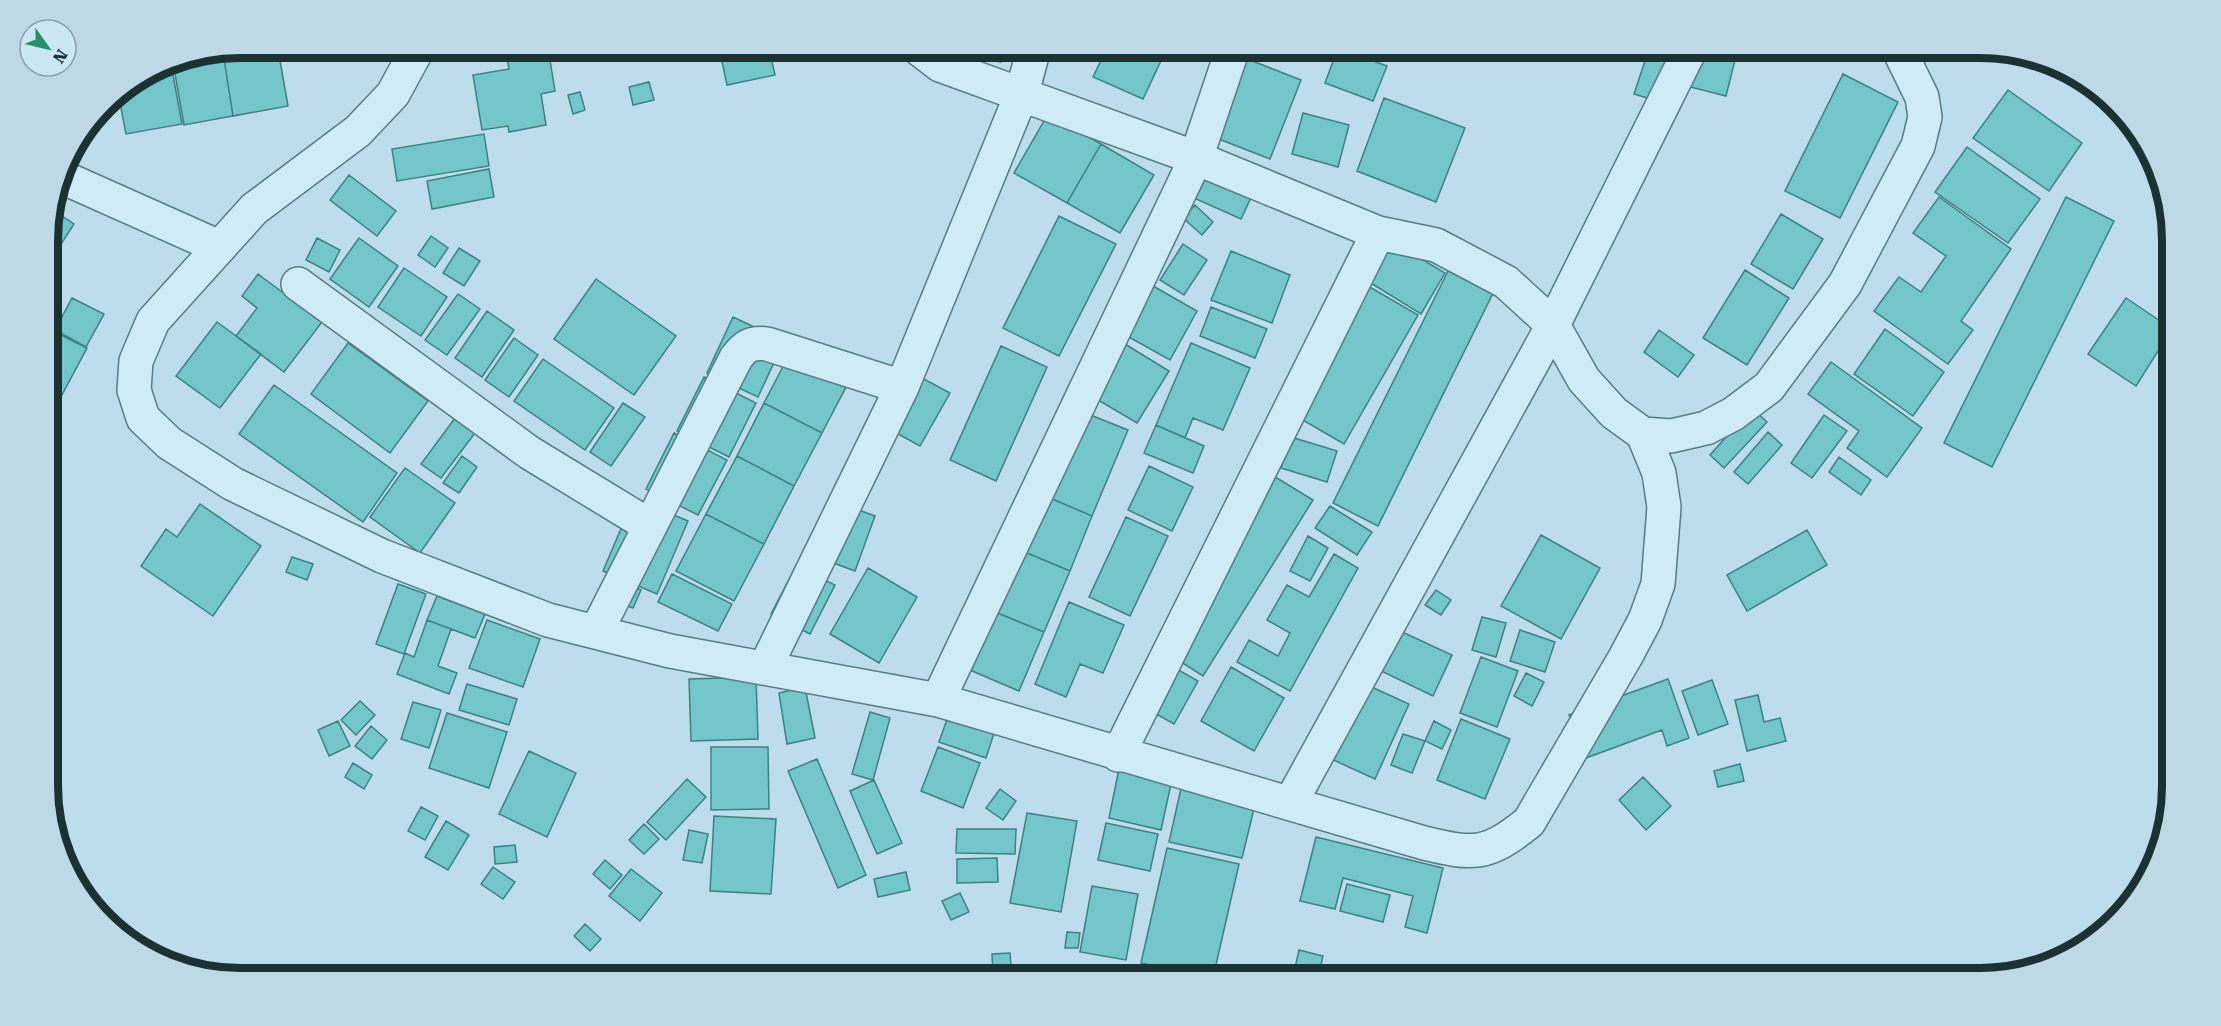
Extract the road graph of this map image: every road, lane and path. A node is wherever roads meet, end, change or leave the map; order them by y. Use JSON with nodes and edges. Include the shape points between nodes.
{"nodes":[{"id":1,"x":1229,"y":58,"type":"edge"},
{"id":2,"x":1686,"y":58,"type":"edge"},
{"id":3,"x":1903,"y":58,"type":"edge"},
{"id":4,"x":412,"y":59,"type":"edge"},
{"id":5,"x":932,"y":59,"type":"edge"},
{"id":6,"x":1032,"y":59,"type":"edge"},
{"id":7,"x":1022,"y":93,"type":"junction"},
{"id":8,"x":1196,"y":158,"type":"junction"},
{"id":9,"x":69,"y":180,"type":"edge"},
{"id":10,"x":1378,"y":233,"type":"junction"},
{"id":11,"x":219,"y":247,"type":"junction"},
{"id":12,"x":298,"y":284,"type":"dead end"},
{"id":13,"x":1553,"y":325,"type":"junction"},
{"id":14,"x":902,"y":387,"type":"junction"},
{"id":15,"x":1643,"y":434,"type":"junction"},
{"id":16,"x":650,"y":526,"type":"junction"},
{"id":17,"x":596,"y":632,"type":"junction"},
{"id":18,"x":765,"y":668,"type":"junction"},
{"id":19,"x":938,"y":700,"type":"junction"},
{"id":20,"x":1118,"y":754,"type":"junction"},
{"id":21,"x":1291,"y":802,"type":"junction"}],
"edges":[{"from":1,"to":8,"type":"street"},
{"from":2,"to":13,"type":"street"},
{"from":3,"to":15,"type":"street","via":[[1922,97],[1924,117],[1918,146],[1845,284],[1760,394],[1707,428],[1671,436]]},
{"from":4,"to":11,"type":"street","via":[[393,94],[358,131],[254,209]]},
{"from":5,"to":7,"type":"street","via":[[940,65]]},
{"from":6,"to":7,"type":"street"},
{"from":7,"to":8,"type":"street"},
{"from":7,"to":14,"type":"street"},
{"from":8,"to":10,"type":"street"},
{"from":8,"to":19,"type":"street"},
{"from":9,"to":11,"type":"street"},
{"from":10,"to":13,"type":"street","via":[[1436,245],[1476,266],[1506,282]]},
{"from":10,"to":20,"type":"street"},
{"from":11,"to":17,"type":"street","via":[[153,321],[136,361],[134,390],[143,418],[169,443],[233,484],[382,556],[548,620]]},
{"from":12,"to":16,"type":"street","via":[[530,453]]},
{"from":13,"to":15,"type":"street","via":[[1584,380],[1614,413]]},
{"from":13,"to":21,"type":"street"},
{"from":14,"to":16,"type":"street","via":[[767,344],[744,347]]},
{"from":14,"to":18,"type":"street"},
{"from":15,"to":21,"type":"street","via":[[1659,473],[1664,507],[1658,584],[1626,656],[1529,822],[1485,850],[1462,852]]},
{"from":16,"to":17,"type":"street"},
{"from":17,"to":18,"type":"street","via":[[670,651]]},
{"from":18,"to":19,"type":"street"},
{"from":19,"to":20,"type":"street"},
{"from":20,"to":21,"type":"street"}]}
